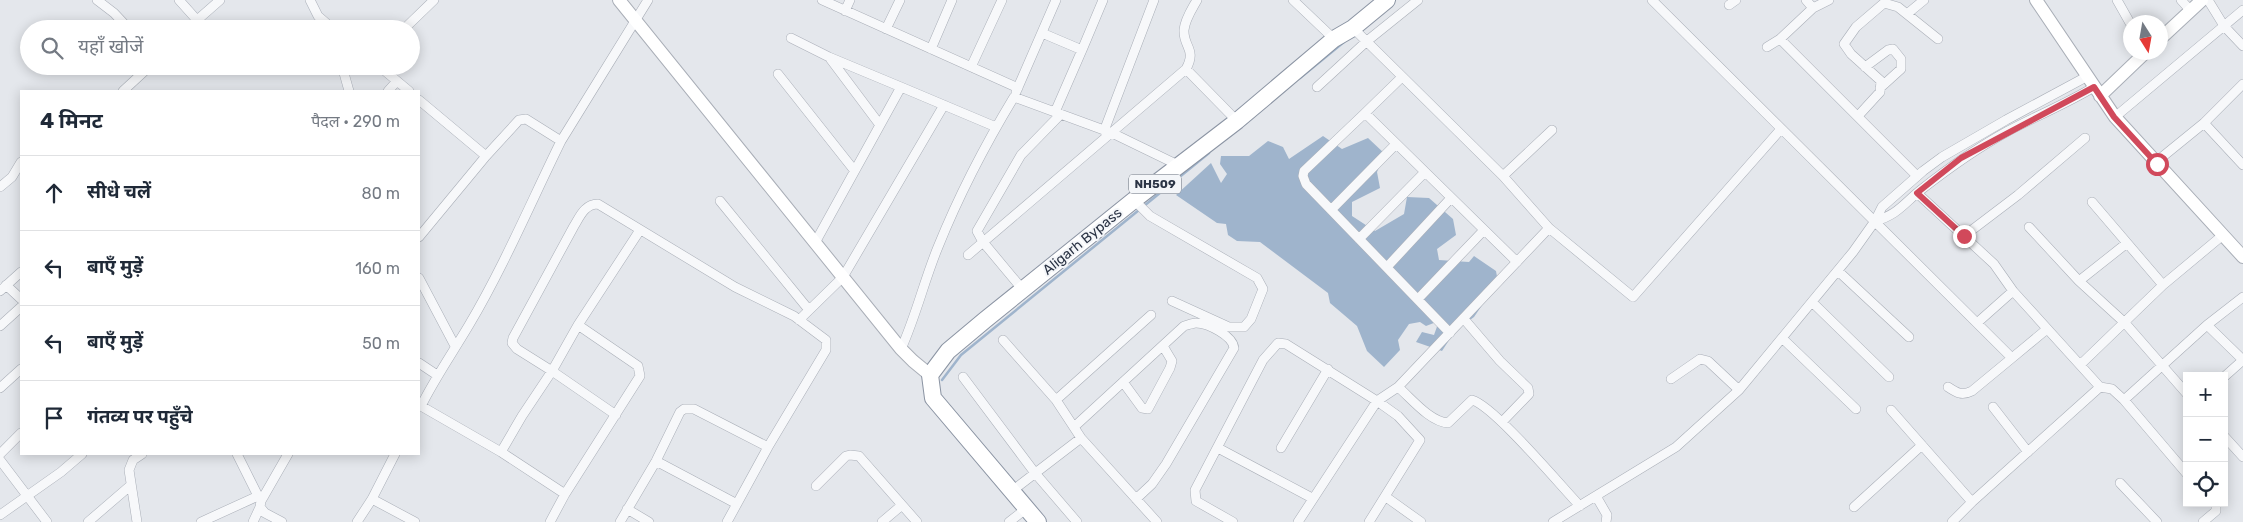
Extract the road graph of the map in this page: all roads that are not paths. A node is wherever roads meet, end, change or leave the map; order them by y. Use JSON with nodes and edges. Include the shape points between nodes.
{"nodes":[{"id":1,"x":97,"y":0,"type":"edge"},
{"id":2,"x":179,"y":0,"type":"edge"},
{"id":3,"x":220,"y":0,"type":"edge"},
{"id":4,"x":310,"y":0,"type":"edge"},
{"id":5,"x":434,"y":0,"type":"edge"},
{"id":6,"x":619,"y":0,"type":"edge"},
{"id":7,"x":648,"y":0,"type":"edge"},
{"id":8,"x":822,"y":0,"type":"edge"},
{"id":9,"x":850,"y":0,"type":"edge"},
{"id":10,"x":900,"y":0,"type":"edge"},
{"id":11,"x":952,"y":0,"type":"edge"},
{"id":12,"x":1002,"y":0,"type":"edge"},
{"id":13,"x":1056,"y":0,"type":"edge"},
{"id":14,"x":1103,"y":0,"type":"edge"},
{"id":15,"x":1154,"y":0,"type":"edge"},
{"id":16,"x":1197,"y":0,"type":"edge"},
{"id":17,"x":1295,"y":0,"type":"edge"},
{"id":18,"x":1418,"y":0,"type":"edge"},
{"id":19,"x":1652,"y":0,"type":"edge"},
{"id":20,"x":1806,"y":0,"type":"edge"},
{"id":21,"x":1829,"y":0,"type":"edge"},
{"id":22,"x":1924,"y":0,"type":"edge"},
{"id":23,"x":2036,"y":0,"type":"edge"},
{"id":24,"x":2117,"y":0,"type":"edge"},
{"id":25,"x":2181,"y":0,"type":"edge"},
{"id":26,"x":2202,"y":0,"type":"edge"},
{"id":27,"x":2208,"y":0,"type":"edge"},
{"id":28,"x":1382,"y":2,"type":"edge"},
{"id":29,"x":1813,"y":8,"type":"junction"},
{"id":30,"x":2243,"y":10,"type":"edge"},
{"id":31,"x":845,"y":11,"type":"junction"},
{"id":32,"x":2191,"y":11,"type":"junction"},
{"id":33,"x":1907,"y":14,"type":"junction"},
{"id":34,"x":2125,"y":15,"type":"edge"},
{"id":35,"x":196,"y":19,"type":"joint"},
{"id":36,"x":121,"y":20,"type":"edge"},
{"id":37,"x":322,"y":20,"type":"edge"},
{"id":38,"x":413,"y":20,"type":"edge"},
{"id":39,"x":636,"y":21,"type":"junction"},
{"id":40,"x":2224,"y":26,"type":"junction"},
{"id":41,"x":886,"y":29,"type":"junction"},
{"id":42,"x":2168,"y":32,"type":"edge"},
{"id":43,"x":1042,"y":33,"type":"junction"},
{"id":44,"x":1359,"y":34,"type":"junction"},
{"id":45,"x":791,"y":38,"type":"dead end"},
{"id":46,"x":1334,"y":39,"type":"junction"},
{"id":47,"x":1780,"y":39,"type":"junction"},
{"id":48,"x":1938,"y":39,"type":"dead end"},
{"id":49,"x":2243,"y":46,"type":"edge"},
{"id":50,"x":1767,"y":47,"type":"dead end"},
{"id":51,"x":931,"y":49,"type":"junction"},
{"id":52,"x":1082,"y":50,"type":"junction"},
{"id":53,"x":829,"y":57,"type":"junction"},
{"id":54,"x":2134,"y":60,"type":"edge"},
{"id":55,"x":971,"y":67,"type":"junction"},
{"id":56,"x":1865,"y":67,"type":"junction"},
{"id":57,"x":1186,"y":69,"type":"junction"},
{"id":58,"x":778,"y":74,"type":"dead end"},
{"id":59,"x":140,"y":75,"type":"edge"},
{"id":60,"x":345,"y":75,"type":"edge"},
{"id":61,"x":390,"y":75,"type":"edge"},
{"id":62,"x":1402,"y":77,"type":"junction"},
{"id":63,"x":397,"y":81,"type":"junction"},
{"id":64,"x":2243,"y":84,"type":"edge"},
{"id":65,"x":901,"y":87,"type":"junction"},
{"id":66,"x":1318,"y":87,"type":"dead end"},
{"id":67,"x":2093,"y":87,"type":"junction"},
{"id":68,"x":1018,"y":88,"type":"junction"},
{"id":69,"x":1880,"y":88,"type":"junction"},
{"id":70,"x":124,"y":90,"type":"edge"},
{"id":71,"x":349,"y":90,"type":"edge"},
{"id":72,"x":389,"y":90,"type":"edge"},
{"id":73,"x":408,"y":90,"type":"edge"},
{"id":74,"x":1014,"y":97,"type":"junction"},
{"id":75,"x":420,"y":101,"type":"edge"},
{"id":76,"x":944,"y":105,"type":"junction"},
{"id":77,"x":1058,"y":113,"type":"junction"},
{"id":78,"x":1365,"y":113,"type":"junction"},
{"id":79,"x":1858,"y":116,"type":"junction"},
{"id":80,"x":2114,"y":117,"type":"junction"},
{"id":81,"x":1237,"y":121,"type":"junction"},
{"id":82,"x":2204,"y":123,"type":"junction"},
{"id":83,"x":880,"y":124,"type":"junction"},
{"id":84,"x":996,"y":127,"type":"junction"},
{"id":85,"x":1781,"y":129,"type":"junction"},
{"id":86,"x":1552,"y":130,"type":"dead end"},
{"id":87,"x":1108,"y":132,"type":"junction"},
{"id":88,"x":2085,"y":138,"type":"dead end"},
{"id":89,"x":561,"y":141,"type":"junction"},
{"id":90,"x":1396,"y":144,"type":"junction"},
{"id":91,"x":486,"y":156,"type":"junction"},
{"id":92,"x":2156,"y":162,"type":"junction"},
{"id":93,"x":20,"y":164,"type":"edge"},
{"id":94,"x":2243,"y":165,"type":"edge"},
{"id":95,"x":1180,"y":166,"type":"junction"},
{"id":96,"x":854,"y":170,"type":"junction"},
{"id":97,"x":1425,"y":172,"type":"junction"},
{"id":98,"x":1503,"y":176,"type":"junction"},
{"id":99,"x":1917,"y":176,"type":"junction"},
{"id":100,"x":0,"y":186,"type":"edge"},
{"id":101,"x":1917,"y":193,"type":"junction"},
{"id":102,"x":1452,"y":198,"type":"junction"},
{"id":103,"x":720,"y":201,"type":"dead end"},
{"id":104,"x":2092,"y":202,"type":"dead end"},
{"id":105,"x":1138,"y":205,"type":"junction"},
{"id":106,"x":1331,"y":210,"type":"junction"},
{"id":107,"x":1876,"y":221,"type":"junction"},
{"id":108,"x":2029,"y":227,"type":"dead end"},
{"id":109,"x":1549,"y":228,"type":"junction"},
{"id":110,"x":640,"y":230,"type":"junction"},
{"id":111,"x":1484,"y":230,"type":"junction"},
{"id":112,"x":2223,"y":235,"type":"junction"},
{"id":113,"x":420,"y":236,"type":"edge"},
{"id":114,"x":1964,"y":236,"type":"junction"},
{"id":115,"x":1359,"y":239,"type":"junction"},
{"id":116,"x":816,"y":241,"type":"junction"},
{"id":117,"x":983,"y":242,"type":"junction"},
{"id":118,"x":2127,"y":244,"type":"junction"},
{"id":119,"x":968,"y":255,"type":"dead end"},
{"id":120,"x":2243,"y":256,"type":"edge"},
{"id":121,"x":1518,"y":262,"type":"junction"},
{"id":122,"x":1387,"y":267,"type":"junction"},
{"id":123,"x":1838,"y":271,"type":"junction"},
{"id":124,"x":20,"y":273,"type":"edge"},
{"id":125,"x":844,"y":277,"type":"junction"},
{"id":126,"x":420,"y":280,"type":"edge"},
{"id":127,"x":2079,"y":281,"type":"junction"},
{"id":128,"x":2163,"y":285,"type":"junction"},
{"id":129,"x":3,"y":288,"type":"edge"},
{"id":130,"x":1023,"y":290,"type":"junction"},
{"id":131,"x":2013,"y":291,"type":"junction"},
{"id":132,"x":2243,"y":297,"type":"edge"},
{"id":133,"x":20,"y":298,"type":"edge"},
{"id":134,"x":1418,"y":299,"type":"junction"},
{"id":135,"x":1172,"y":301,"type":"dead end"},
{"id":136,"x":1812,"y":302,"type":"junction"},
{"id":137,"x":20,"y":308,"type":"edge"},
{"id":138,"x":809,"y":310,"type":"junction"},
{"id":139,"x":1150,"y":315,"type":"dead end"},
{"id":140,"x":1464,"y":319,"type":"junction"},
{"id":141,"x":799,"y":320,"type":"junction"},
{"id":142,"x":1977,"y":323,"type":"junction"},
{"id":143,"x":2125,"y":324,"type":"junction"},
{"id":144,"x":578,"y":325,"type":"junction"},
{"id":145,"x":2207,"y":325,"type":"junction"},
{"id":146,"x":0,"y":326,"type":"edge"},
{"id":147,"x":2047,"y":329,"type":"junction"},
{"id":148,"x":1450,"y":333,"type":"junction"},
{"id":149,"x":1909,"y":337,"type":"dead end"},
{"id":150,"x":1782,"y":338,"type":"junction"},
{"id":151,"x":1003,"y":340,"type":"dead end"},
{"id":152,"x":455,"y":346,"type":"junction"},
{"id":153,"x":1163,"y":346,"type":"junction"},
{"id":154,"x":901,"y":349,"type":"junction"},
{"id":155,"x":2012,"y":358,"type":"junction"},
{"id":156,"x":2243,"y":360,"type":"edge"},
{"id":157,"x":420,"y":364,"type":"edge"},
{"id":158,"x":2080,"y":365,"type":"junction"},
{"id":159,"x":2162,"y":366,"type":"junction"},
{"id":160,"x":1328,"y":369,"type":"junction"},
{"id":161,"x":20,"y":370,"type":"edge"},
{"id":162,"x":552,"y":370,"type":"junction"},
{"id":163,"x":2228,"y":373,"type":"edge"},
{"id":164,"x":437,"y":375,"type":"junction"},
{"id":165,"x":930,"y":375,"type":"junction"},
{"id":166,"x":963,"y":377,"type":"dead end"},
{"id":167,"x":1889,"y":377,"type":"dead end"},
{"id":168,"x":1671,"y":379,"type":"dead end"},
{"id":169,"x":1123,"y":382,"type":"junction"},
{"id":170,"x":1398,"y":386,"type":"junction"},
{"id":171,"x":1948,"y":387,"type":"dead end"},
{"id":172,"x":2100,"y":387,"type":"junction"},
{"id":173,"x":0,"y":388,"type":"edge"},
{"id":174,"x":1739,"y":390,"type":"junction"},
{"id":175,"x":2183,"y":390,"type":"edge"},
{"id":176,"x":1056,"y":400,"type":"junction"},
{"id":177,"x":2124,"y":400,"type":"junction"},
{"id":178,"x":1378,"y":401,"type":"junction"},
{"id":179,"x":1993,"y":407,"type":"dead end"},
{"id":180,"x":420,"y":408,"type":"edge"},
{"id":181,"x":1856,"y":409,"type":"dead end"},
{"id":182,"x":1891,"y":410,"type":"dead end"},
{"id":183,"x":616,"y":415,"type":"junction"},
{"id":184,"x":1502,"y":422,"type":"junction"},
{"id":185,"x":1074,"y":427,"type":"junction"},
{"id":186,"x":20,"y":434,"type":"edge"},
{"id":187,"x":1081,"y":438,"type":"junction"},
{"id":188,"x":2228,"y":439,"type":"edge"},
{"id":189,"x":1922,"y":445,"type":"junction"},
{"id":190,"x":768,"y":447,"type":"junction"},
{"id":191,"x":1218,"y":448,"type":"junction"},
{"id":192,"x":1281,"y":448,"type":"dead end"},
{"id":193,"x":2241,"y":450,"type":"edge"},
{"id":194,"x":501,"y":452,"type":"junction"},
{"id":195,"x":2028,"y":452,"type":"junction"},
{"id":196,"x":0,"y":454,"type":"edge"},
{"id":197,"x":81,"y":455,"type":"edge"},
{"id":198,"x":141,"y":455,"type":"edge"},
{"id":199,"x":238,"y":455,"type":"edge"},
{"id":200,"x":287,"y":455,"type":"edge"},
{"id":201,"x":394,"y":455,"type":"edge"},
{"id":202,"x":0,"y":460,"type":"edge"},
{"id":203,"x":656,"y":461,"type":"junction"},
{"id":204,"x":2183,"y":469,"type":"edge"},
{"id":205,"x":1035,"y":473,"type":"junction"},
{"id":206,"x":2120,"y":484,"type":"dead end"},
{"id":207,"x":131,"y":485,"type":"junction"},
{"id":208,"x":816,"y":486,"type":"dead end"},
{"id":209,"x":1016,"y":488,"type":"junction"},
{"id":210,"x":566,"y":494,"type":"junction"},
{"id":211,"x":26,"y":496,"type":"junction"},
{"id":212,"x":261,"y":496,"type":"junction"},
{"id":213,"x":1596,"y":496,"type":"junction"},
{"id":214,"x":1386,"y":497,"type":"junction"},
{"id":215,"x":1312,"y":498,"type":"junction"},
{"id":216,"x":372,"y":499,"type":"junction"},
{"id":217,"x":1136,"y":499,"type":"junction"},
{"id":218,"x":1972,"y":502,"type":"junction"},
{"id":219,"x":737,"y":504,"type":"junction"},
{"id":220,"x":902,"y":505,"type":"junction"},
{"id":221,"x":1580,"y":506,"type":"junction"},
{"id":222,"x":1854,"y":506,"type":"dead end"},
{"id":223,"x":2216,"y":507,"type":"edge"},
{"id":224,"x":260,"y":508,"type":"junction"},
{"id":225,"x":1027,"y":508,"type":"junction"},
{"id":226,"x":627,"y":509,"type":"junction"},
{"id":227,"x":0,"y":515,"type":"edge"},
{"id":228,"x":1609,"y":520,"type":"edge"},
{"id":229,"x":47,"y":522,"type":"edge"},
{"id":230,"x":88,"y":522,"type":"edge"},
{"id":231,"x":137,"y":522,"type":"edge"},
{"id":232,"x":201,"y":522,"type":"edge"},
{"id":233,"x":253,"y":522,"type":"edge"},
{"id":234,"x":282,"y":522,"type":"edge"},
{"id":235,"x":357,"y":522,"type":"edge"},
{"id":236,"x":415,"y":522,"type":"edge"},
{"id":237,"x":550,"y":522,"type":"edge"},
{"id":238,"x":620,"y":522,"type":"edge"},
{"id":239,"x":650,"y":522,"type":"edge"},
{"id":240,"x":727,"y":522,"type":"edge"},
{"id":241,"x":882,"y":522,"type":"edge"},
{"id":242,"x":917,"y":522,"type":"edge"},
{"id":243,"x":1008,"y":522,"type":"edge"},
{"id":244,"x":1038,"y":522,"type":"edge"},
{"id":245,"x":1077,"y":522,"type":"edge"},
{"id":246,"x":1157,"y":522,"type":"edge"},
{"id":247,"x":1233,"y":522,"type":"edge"},
{"id":248,"x":1298,"y":522,"type":"edge"},
{"id":249,"x":1369,"y":522,"type":"edge"},
{"id":250,"x":1421,"y":522,"type":"edge"},
{"id":251,"x":1553,"y":522,"type":"edge"},
{"id":252,"x":1952,"y":522,"type":"edge"},
{"id":253,"x":2157,"y":522,"type":"edge"},
{"id":254,"x":2203,"y":522,"type":"edge"}],
"edges":[{"from":1,"to":36,"type":"street"},
{"from":2,"to":35,"type":"street"},
{"from":3,"to":35,"type":"street"},
{"from":4,"to":37,"type":"street"},
{"from":5,"to":38,"type":"street"},
{"from":6,"to":39,"type":"street"},
{"from":7,"to":39,"type":"street"},
{"from":8,"to":31,"type":"street"},
{"from":9,"to":31,"type":"street"},
{"from":10,"to":41,"type":"street"},
{"from":11,"to":51,"type":"street"},
{"from":12,"to":55,"type":"street"},
{"from":13,"to":43,"type":"street"},
{"from":14,"to":52,"type":"street"},
{"from":15,"to":87,"type":"street"},
{"from":16,"to":57,"type":"street","via":[[1186,20],[1184,32],[1191,60]]},
{"from":17,"to":46,"type":"street"},
{"from":18,"to":44,"type":"street"},
{"from":19,"to":85,"type":"street"},
{"from":20,"to":29,"type":"street"},
{"from":21,"to":29,"type":"street"},
{"from":22,"to":33,"type":"street"},
{"from":23,"to":67,"type":"street"},
{"from":24,"to":34,"type":"street"},
{"from":25,"to":32,"type":"street"},
{"from":26,"to":32,"type":"street"},
{"from":27,"to":40,"type":"street"},
{"from":28,"to":44,"type":"highway","name":"Aligarh Bypass","number":"NH509"},
{"from":29,"to":47,"type":"street"},
{"from":30,"to":40,"type":"street"},
{"from":31,"to":41,"type":"street"},
{"from":32,"to":42,"type":"street"},
{"from":33,"to":48,"type":"street"},
{"from":33,"to":56,"type":"street","via":[[1884,3],[1856,27],[1844,44]]},
{"from":39,"to":89,"type":"street"},
{"from":39,"to":116,"type":"street"},
{"from":40,"to":49,"type":"street"},
{"from":40,"to":80,"type":"street"},
{"from":41,"to":51,"type":"street"},
{"from":43,"to":52,"type":"street"},
{"from":43,"to":68,"type":"street"},
{"from":44,"to":46,"type":"highway","name":"Aligarh Bypass","number":"NH509"},
{"from":44,"to":62,"type":"street"},
{"from":44,"to":66,"type":"street"},
{"from":45,"to":53,"type":"street"},
{"from":46,"to":81,"type":"highway","name":"Aligarh Bypass","number":"NH509"},
{"from":47,"to":50,"type":"street"},
{"from":47,"to":79,"type":"street"},
{"from":51,"to":55,"type":"street"},
{"from":52,"to":77,"type":"street"},
{"from":53,"to":65,"type":"street"},
{"from":53,"to":83,"type":"street"},
{"from":54,"to":67,"type":"street"},
{"from":55,"to":68,"type":"street"},
{"from":56,"to":69,"type":"street","via":[[1881,81]]},
{"from":56,"to":69,"type":"street","via":[[1888,50],[1893,49],[1901,59],[1901,68]]},
{"from":57,"to":81,"type":"street"},
{"from":57,"to":87,"type":"street"},
{"from":58,"to":96,"type":"street"},
{"from":59,"to":70,"type":"street"},
{"from":60,"to":71,"type":"street"},
{"from":61,"to":63,"type":"street"},
{"from":62,"to":78,"type":"street"},
{"from":62,"to":98,"type":"street"},
{"from":63,"to":72,"type":"street"},
{"from":63,"to":73,"type":"street"},
{"from":64,"to":82,"type":"street"},
{"from":65,"to":76,"type":"street"},
{"from":65,"to":83,"type":"street"},
{"from":67,"to":80,"type":"street"},
{"from":67,"to":99,"type":"street","via":[[1971,140]]},
{"from":67,"to":101,"type":"street","via":[[1961,158]]},
{"from":68,"to":74,"type":"street"},
{"from":69,"to":79,"type":"street"},
{"from":74,"to":77,"type":"street"},
{"from":74,"to":84,"type":"street"},
{"from":75,"to":91,"type":"street"},
{"from":76,"to":84,"type":"street"},
{"from":76,"to":125,"type":"street"},
{"from":77,"to":87,"type":"street"},
{"from":77,"to":117,"type":"street","via":[[1020,155],[977,231]]},
{"from":78,"to":90,"type":"street"},
{"from":78,"to":106,"type":"street","via":[[1304,171],[1306,184]]},
{"from":79,"to":99,"type":"street"},
{"from":80,"to":92,"type":"street"},
{"from":81,"to":95,"type":"highway","name":"Aligarh Bypass","number":"NH509"},
{"from":82,"to":92,"type":"street"},
{"from":82,"to":94,"type":"street"},
{"from":83,"to":96,"type":"street"},
{"from":84,"to":154,"type":"street","via":[[937,249]]},
{"from":85,"to":107,"type":"street"},
{"from":85,"to":109,"type":"street","via":[[1633,297]]},
{"from":86,"to":98,"type":"street"},
{"from":87,"to":95,"type":"street"},
{"from":87,"to":117,"type":"street"},
{"from":88,"to":114,"type":"street"},
{"from":89,"to":91,"type":"street","via":[[523,119]]},
{"from":89,"to":152,"type":"street","via":[[494,278]]},
{"from":90,"to":97,"type":"street"},
{"from":90,"to":106,"type":"street"},
{"from":91,"to":113,"type":"street"},
{"from":92,"to":112,"type":"street"},
{"from":93,"to":100,"type":"street","via":[[12,177]]},
{"from":95,"to":105,"type":"highway","name":"Aligarh Bypass","number":"NH509"},
{"from":96,"to":116,"type":"street"},
{"from":97,"to":102,"type":"street"},
{"from":97,"to":115,"type":"street"},
{"from":98,"to":109,"type":"street"},
{"from":99,"to":107,"type":"street","via":[[1882,207]]},
{"from":101,"to":107,"type":"street","via":[[1890,217]]},
{"from":101,"to":114,"type":"street"},
{"from":102,"to":111,"type":"street"},
{"from":102,"to":122,"type":"street"},
{"from":103,"to":138,"type":"street"},
{"from":104,"to":118,"type":"street"},
{"from":105,"to":130,"type":"highway","name":"Aligarh Bypass","number":"NH509"},
{"from":105,"to":135,"type":"street","via":[[1181,236],[1257,278],[1263,289],[1251,319],[1244,327],[1229,327]]},
{"from":106,"to":115,"type":"street"},
{"from":107,"to":123,"type":"street"},
{"from":107,"to":142,"type":"street"},
{"from":108,"to":127,"type":"street"},
{"from":109,"to":121,"type":"street"},
{"from":110,"to":141,"type":"street","via":[[735,287]]},
{"from":110,"to":144,"type":"street"},
{"from":110,"to":162,"type":"street","via":[[598,204],[585,208],[513,338],[512,343],[517,349]]},
{"from":111,"to":121,"type":"street"},
{"from":111,"to":134,"type":"street"},
{"from":112,"to":120,"type":"street"},
{"from":112,"to":128,"type":"street"},
{"from":114,"to":131,"type":"street","via":[[1994,264]]},
{"from":115,"to":122,"type":"street"},
{"from":116,"to":125,"type":"street"},
{"from":117,"to":119,"type":"street"},
{"from":117,"to":130,"type":"street"},
{"from":118,"to":127,"type":"street"},
{"from":118,"to":128,"type":"street"},
{"from":121,"to":140,"type":"street"},
{"from":122,"to":134,"type":"street"},
{"from":123,"to":136,"type":"street"},
{"from":123,"to":149,"type":"street"},
{"from":124,"to":129,"type":"street"},
{"from":125,"to":138,"type":"street"},
{"from":125,"to":154,"type":"street"},
{"from":126,"to":152,"type":"street"},
{"from":127,"to":143,"type":"street"},
{"from":128,"to":143,"type":"street"},
{"from":129,"to":133,"type":"street"},
{"from":130,"to":165,"type":"highway","name":"Aligarh Bypass","number":"NH509","via":[[948,352]]},
{"from":131,"to":142,"type":"street"},
{"from":131,"to":147,"type":"street"},
{"from":132,"to":145,"type":"street"},
{"from":134,"to":148,"type":"street"},
{"from":136,"to":150,"type":"street"},
{"from":136,"to":167,"type":"street"},
{"from":137,"to":146,"type":"street"},
{"from":138,"to":141,"type":"street"},
{"from":139,"to":176,"type":"street"},
{"from":140,"to":148,"type":"street"},
{"from":140,"to":184,"type":"street","via":[[1528,388],[1523,401]]},
{"from":141,"to":190,"type":"street","via":[[826,340],[827,346]]},
{"from":142,"to":155,"type":"street"},
{"from":143,"to":158,"type":"street"},
{"from":143,"to":159,"type":"street"},
{"from":144,"to":162,"type":"street"},
{"from":144,"to":183,"type":"street","via":[[640,368],[640,376]]},
{"from":145,"to":156,"type":"street"},
{"from":145,"to":159,"type":"street"},
{"from":147,"to":155,"type":"street"},
{"from":147,"to":158,"type":"street"},
{"from":148,"to":170,"type":"street"},
{"from":150,"to":174,"type":"street"},
{"from":150,"to":181,"type":"street"},
{"from":151,"to":176,"type":"street"},
{"from":152,"to":164,"type":"street"},
{"from":153,"to":169,"type":"street"},
{"from":153,"to":169,"type":"street","via":[[1172,361],[1148,409],[1142,408]]},
{"from":153,"to":217,"type":"street","via":[[1184,326],[1197,323],[1227,334],[1234,342],[1234,348],[1166,464]]},
{"from":154,"to":165,"type":"street"},
{"from":155,"to":171,"type":"street","via":[[1965,395],[1957,394]]},
{"from":156,"to":163,"type":"street"},
{"from":157,"to":164,"type":"street"},
{"from":158,"to":172,"type":"street"},
{"from":159,"to":175,"type":"street"},
{"from":159,"to":177,"type":"street"},
{"from":160,"to":178,"type":"street"},
{"from":160,"to":191,"type":"street","via":[[1286,344],[1278,343],[1263,360]]},
{"from":160,"to":192,"type":"street"},
{"from":161,"to":173,"type":"street"},
{"from":162,"to":183,"type":"street"},
{"from":162,"to":194,"type":"street"},
{"from":164,"to":180,"type":"street"},
{"from":165,"to":209,"type":"highway","via":[[933,398]]},
{"from":166,"to":205,"type":"street"},
{"from":168,"to":174,"type":"street","via":[[1700,359],[1708,361]]},
{"from":169,"to":185,"type":"street"},
{"from":170,"to":178,"type":"street"},
{"from":170,"to":184,"type":"street","via":[[1442,422],[1448,423],[1472,400],[1480,402]]},
{"from":172,"to":177,"type":"street","via":[[2112,389]]},
{"from":172,"to":195,"type":"street"},
{"from":174,"to":213,"type":"street","via":[[1676,447]]},
{"from":176,"to":185,"type":"street"},
{"from":177,"to":204,"type":"street"},
{"from":178,"to":214,"type":"street","via":[[1398,416],[1420,440]]},
{"from":178,"to":215,"type":"street"},
{"from":179,"to":195,"type":"street"},
{"from":180,"to":194,"type":"street"},
{"from":182,"to":189,"type":"street"},
{"from":183,"to":210,"type":"street"},
{"from":184,"to":221,"type":"street"},
{"from":185,"to":187,"type":"street"},
{"from":186,"to":196,"type":"street"},
{"from":187,"to":205,"type":"street"},
{"from":187,"to":217,"type":"street"},
{"from":188,"to":193,"type":"street"},
{"from":189,"to":218,"type":"street"},
{"from":189,"to":222,"type":"street"},
{"from":190,"to":203,"type":"street","via":[[694,409],[684,409]]},
{"from":190,"to":219,"type":"street"},
{"from":191,"to":215,"type":"street"},
{"from":191,"to":247,"type":"street","via":[[1194,495],[1196,501]]},
{"from":194,"to":210,"type":"street"},
{"from":195,"to":218,"type":"street"},
{"from":197,"to":211,"type":"street"},
{"from":198,"to":207,"type":"street","via":[[130,464]]},
{"from":199,"to":212,"type":"street"},
{"from":200,"to":212,"type":"street"},
{"from":201,"to":216,"type":"street"},
{"from":202,"to":211,"type":"street"},
{"from":203,"to":219,"type":"street"},
{"from":203,"to":226,"type":"street"},
{"from":205,"to":209,"type":"street"},
{"from":205,"to":245,"type":"street"},
{"from":206,"to":253,"type":"street"},
{"from":207,"to":230,"type":"street"},
{"from":207,"to":231,"type":"street"},
{"from":208,"to":220,"type":"street","via":[[846,456],[860,456]]},
{"from":209,"to":225,"type":"highway"},
{"from":210,"to":237,"type":"street"},
{"from":211,"to":227,"type":"street"},
{"from":211,"to":229,"type":"street"},
{"from":212,"to":224,"type":"street"},
{"from":212,"to":232,"type":"street"},
{"from":213,"to":221,"type":"street"},
{"from":213,"to":228,"type":"street"},
{"from":214,"to":249,"type":"street"},
{"from":214,"to":250,"type":"street"},
{"from":215,"to":248,"type":"street"},
{"from":216,"to":235,"type":"street"},
{"from":216,"to":236,"type":"street"},
{"from":217,"to":246,"type":"street"},
{"from":218,"to":252,"type":"street"},
{"from":219,"to":240,"type":"street"},
{"from":220,"to":241,"type":"street"},
{"from":220,"to":242,"type":"street"},
{"from":221,"to":251,"type":"street"},
{"from":223,"to":254,"type":"street"},
{"from":224,"to":233,"type":"street"},
{"from":224,"to":234,"type":"street"},
{"from":225,"to":243,"type":"street"},
{"from":225,"to":244,"type":"highway"},
{"from":226,"to":238,"type":"street"},
{"from":226,"to":239,"type":"street"}]}
